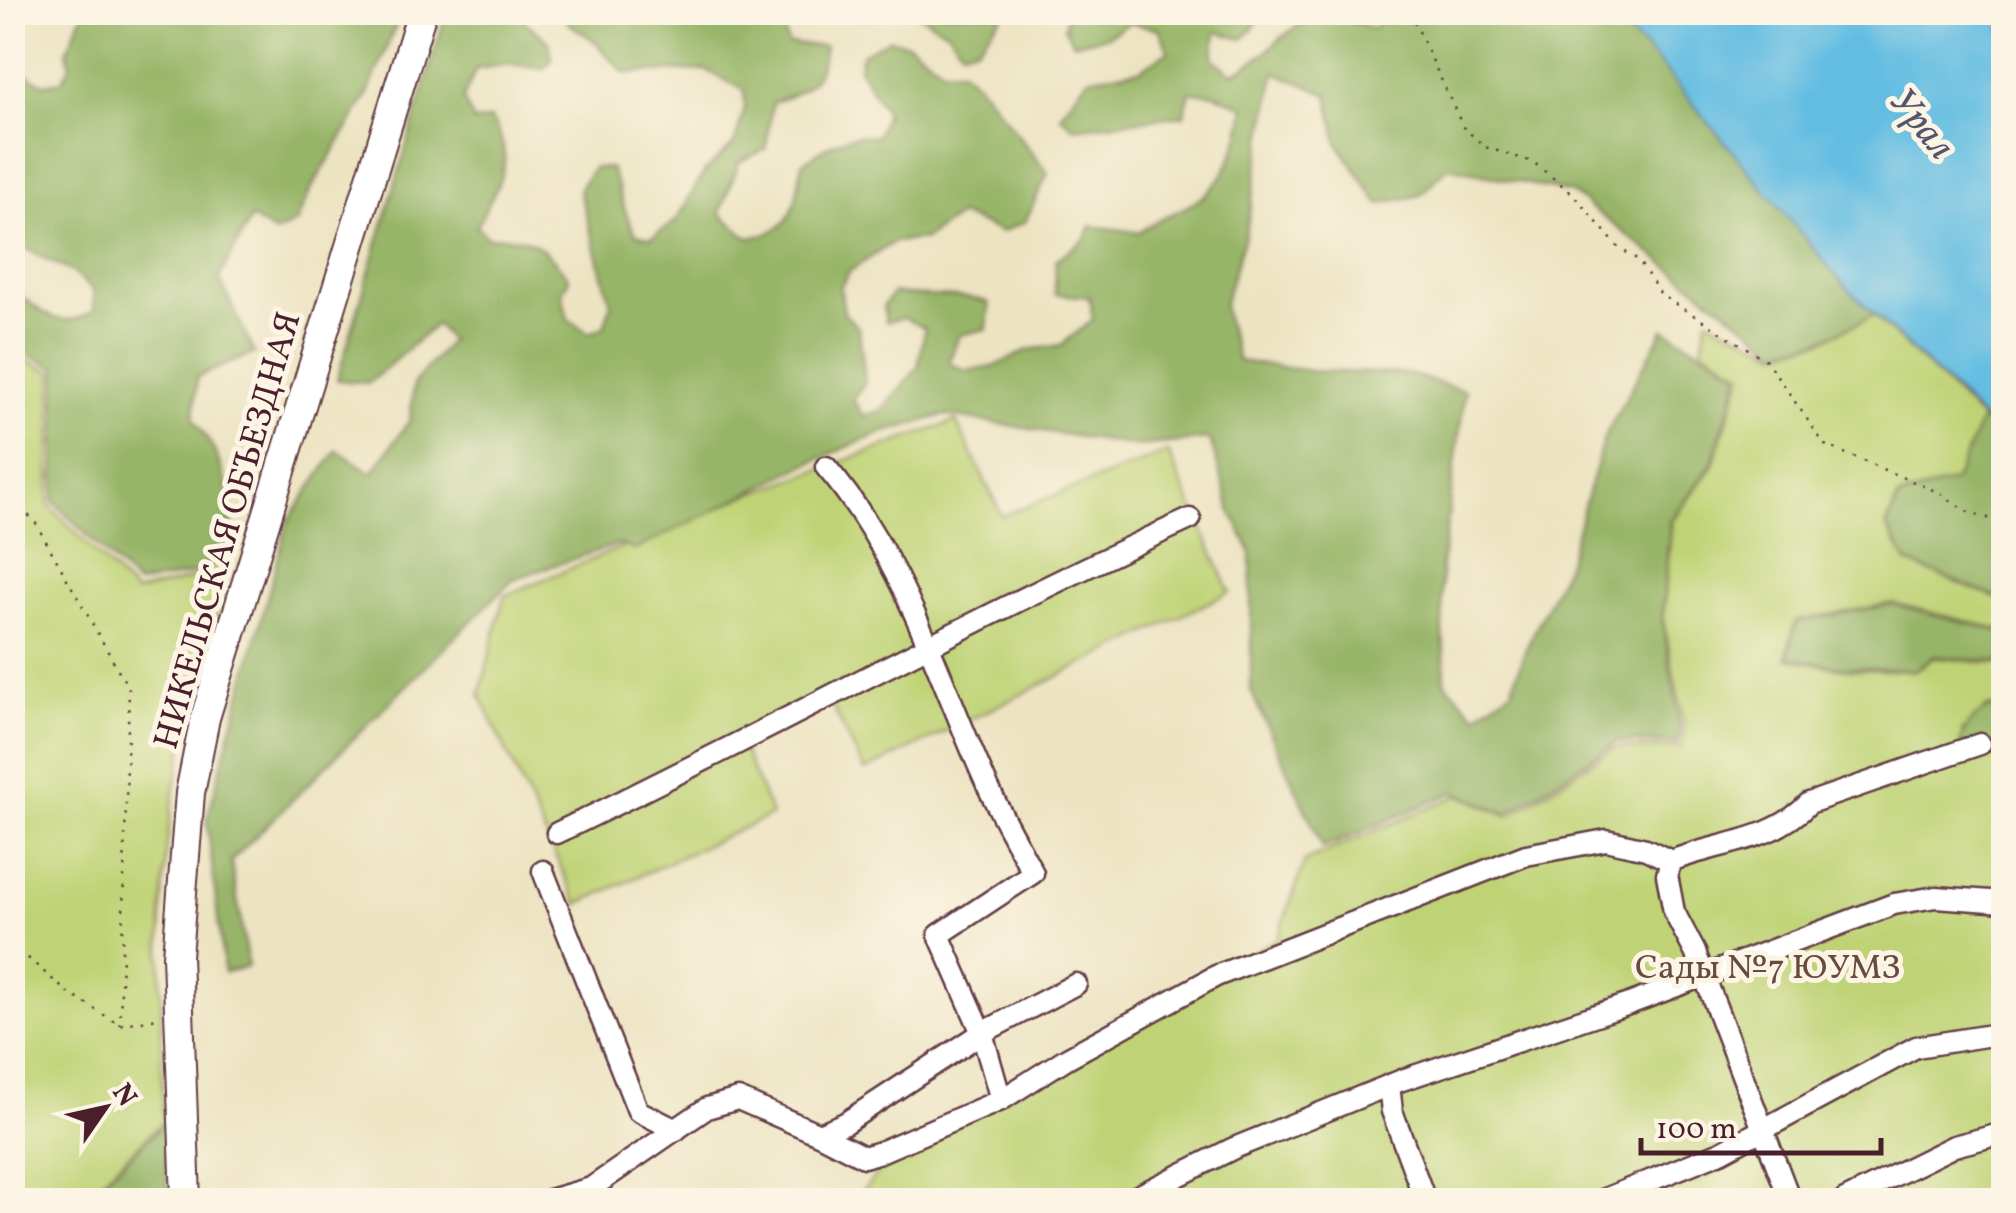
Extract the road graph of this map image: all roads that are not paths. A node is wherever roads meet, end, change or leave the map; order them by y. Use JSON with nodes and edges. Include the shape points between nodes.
{"nodes":[{"id":1,"x":422,"y":12,"type":"edge"},
{"id":2,"x":826,"y":468,"type":"dead end"},
{"id":3,"x":1190,"y":519,"type":"dead end"},
{"id":4,"x":927,"y":643,"type":"junction"},
{"id":5,"x":1980,"y":744,"type":"dead end"},
{"id":6,"x":557,"y":833,"type":"dead end"},
{"id":7,"x":1671,"y":861,"type":"junction"},
{"id":8,"x":543,"y":870,"type":"dead end"},
{"id":9,"x":2004,"y":902,"type":"edge"},
{"id":10,"x":1704,"y":976,"type":"junction"},
{"id":11,"x":1076,"y":984,"type":"dead end"},
{"id":12,"x":2004,"y":1033,"type":"edge"},
{"id":13,"x":982,"y":1034,"type":"junction"},
{"id":14,"x":1389,"y":1085,"type":"junction"},
{"id":15,"x":1001,"y":1100,"type":"junction"},
{"id":16,"x":1762,"y":1128,"type":"junction"},
{"id":17,"x":676,"y":1130,"type":"junction"},
{"id":18,"x":2004,"y":1133,"type":"edge"},
{"id":19,"x":820,"y":1134,"type":"junction"},
{"id":20,"x":186,"y":1200,"type":"edge"},
{"id":21,"x":548,"y":1200,"type":"edge"},
{"id":22,"x":1130,"y":1200,"type":"edge"},
{"id":23,"x":1425,"y":1200,"type":"edge"},
{"id":24,"x":1602,"y":1200,"type":"edge"},
{"id":25,"x":1790,"y":1200,"type":"edge"},
{"id":26,"x":1845,"y":1200,"type":"edge"}],
"edges":[{"from":1,"to":20,"type":"main road","name":"НИКЕЛЬСКАЯ ОБЪЕЗДНАЯ","via":[[205,718],[190,793],[180,1014]]},
{"from":2,"to":4,"type":"lane","via":[[890,564]]},
{"from":3,"to":4,"type":"lane"},
{"from":4,"to":6,"type":"lane"},
{"from":4,"to":13,"type":"lane","via":[[1032,873],[939,935]]},
{"from":5,"to":7,"type":"lane","via":[[1809,803],[1768,834]]},
{"from":7,"to":10,"type":"lane","via":[[1674,912]]},
{"from":7,"to":15,"type":"lane","via":[[1606,840],[1526,855],[1216,976]]},
{"from":8,"to":17,"type":"lane","via":[[638,1110]]},
{"from":9,"to":10,"type":"lane","via":[[1936,897],[1894,904]]},
{"from":10,"to":14,"type":"lane"},
{"from":10,"to":16,"type":"lane"},
{"from":11,"to":13,"type":"lane"},
{"from":12,"to":16,"type":"lane","via":[[1916,1047]]},
{"from":13,"to":15,"type":"lane"},
{"from":13,"to":19,"type":"lane"},
{"from":14,"to":22,"type":"lane","via":[[1234,1148]]},
{"from":14,"to":23,"type":"lane"},
{"from":15,"to":19,"type":"lane","via":[[864,1157]]},
{"from":16,"to":24,"type":"lane"},
{"from":16,"to":25,"type":"lane"},
{"from":17,"to":19,"type":"lane","via":[[706,1108],[738,1099]]},
{"from":17,"to":21,"type":"lane","via":[[591,1188]]},
{"from":18,"to":26,"type":"lane","via":[[1954,1146]]}]}
